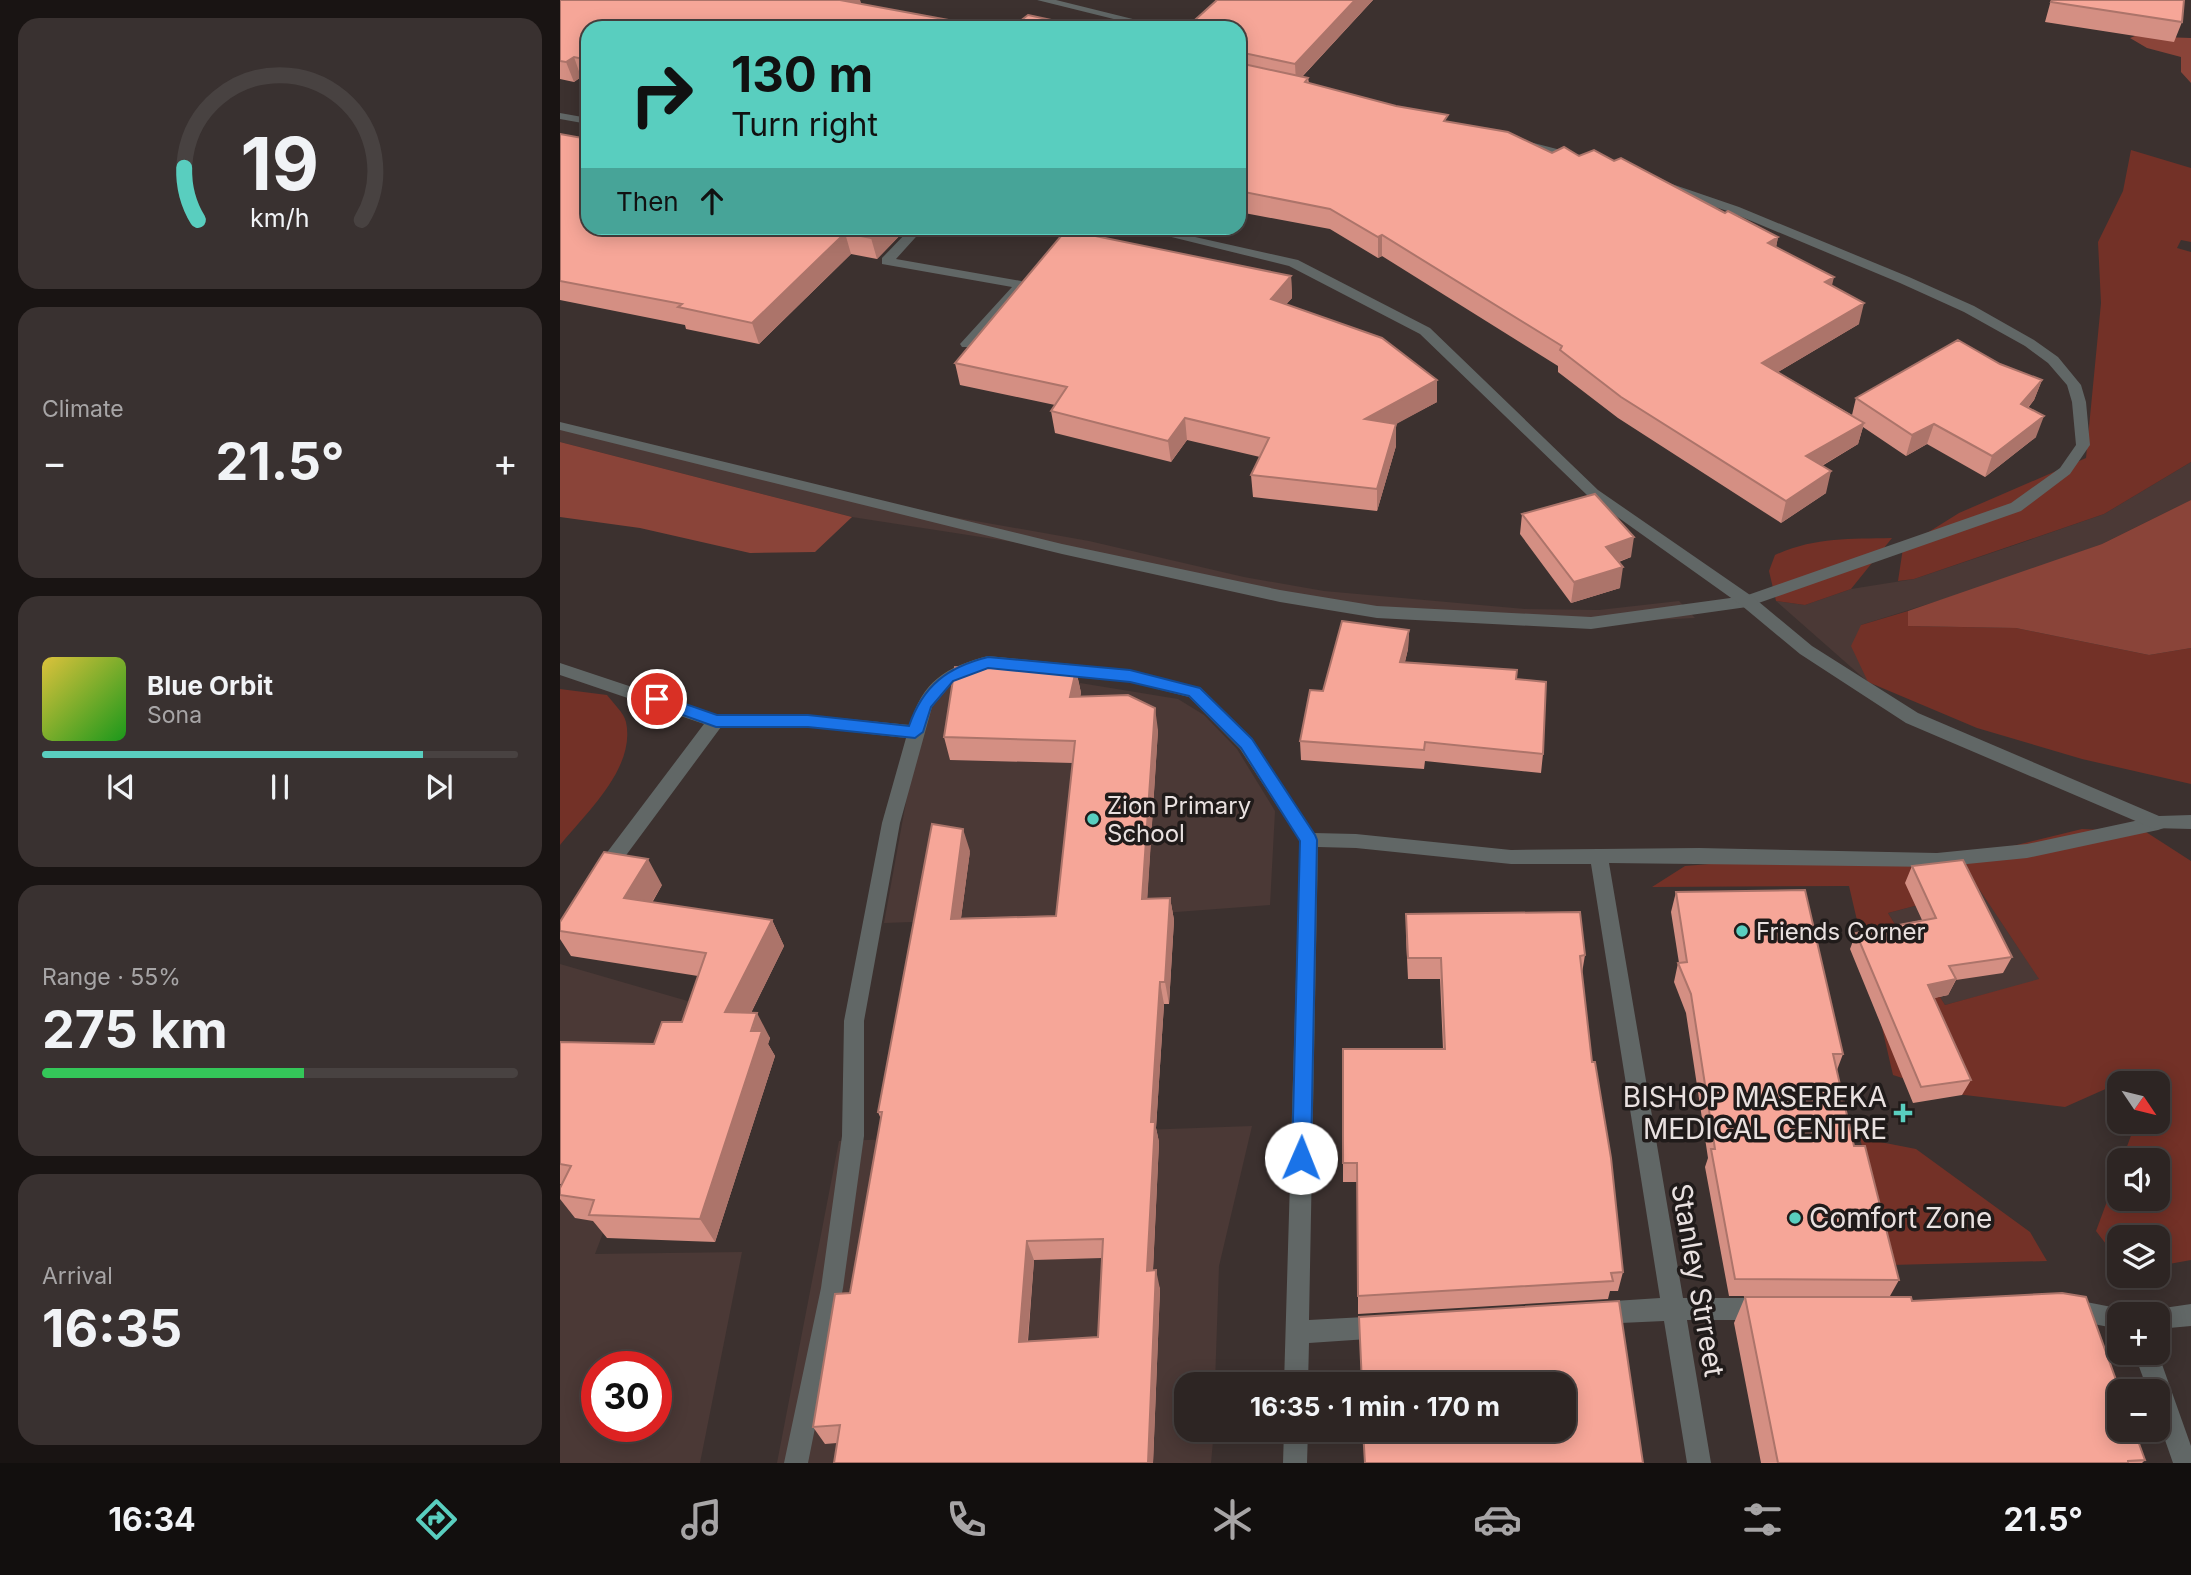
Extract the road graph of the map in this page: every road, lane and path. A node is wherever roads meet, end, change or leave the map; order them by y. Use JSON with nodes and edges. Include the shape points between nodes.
{"nodes":[{"id":1,"x":1042,"y":0,"type":"edge"},
{"id":2,"x":1134,"y":21,"type":"edge"},
{"id":3,"x":560,"y":116,"type":"edge"},
{"id":4,"x":581,"y":120,"type":"edge"},
{"id":5,"x":1503,"y":139,"type":"edge"},
{"id":6,"x":1592,"y":163,"type":"edge"},
{"id":7,"x":1644,"y":179,"type":"edge"},
{"id":8,"x":911,"y":235,"type":"edge"},
{"id":9,"x":1171,"y":235,"type":"edge"},
{"id":10,"x":967,"y":344,"type":"edge"},
{"id":11,"x":560,"y":426,"type":"edge"},
{"id":12,"x":1747,"y":601,"type":"junction"},
{"id":13,"x":560,"y":669,"type":"edge"},
{"id":14,"x":716,"y":721,"type":"junction"},
{"id":15,"x":915,"y":732,"type":"junction"},
{"id":16,"x":2158,"y":822,"type":"junction"},
{"id":17,"x":2191,"y":822,"type":"edge"},
{"id":18,"x":1309,"y":840,"type":"junction"},
{"id":19,"x":1599,"y":858,"type":"junction"},
{"id":20,"x":594,"y":883,"type":"edge"},
{"id":21,"x":2043,"y":1306,"type":"edge"},
{"id":22,"x":1672,"y":1309,"type":"junction"},
{"id":23,"x":1780,"y":1309,"type":"edge"},
{"id":24,"x":1575,"y":1315,"type":"edge"},
{"id":25,"x":2191,"y":1315,"type":"edge"},
{"id":26,"x":2107,"y":1316,"type":"edge"},
{"id":27,"x":2170,"y":1317,"type":"edge"},
{"id":28,"x":1409,"y":1325,"type":"edge"},
{"id":29,"x":1298,"y":1332,"type":"junction"},
{"id":30,"x":2150,"y":1365,"type":"edge"},
{"id":31,"x":1296,"y":1372,"type":"edge"},
{"id":32,"x":1296,"y":1442,"type":"edge"},
{"id":33,"x":796,"y":1463,"type":"edge"},
{"id":34,"x":1295,"y":1463,"type":"edge"},
{"id":35,"x":1699,"y":1463,"type":"edge"},
{"id":36,"x":2185,"y":1463,"type":"edge"}],
"edges":[{"from":1,"to":2,"type":"street"},
{"from":3,"to":4,"type":"street"},
{"from":5,"to":6,"type":"street"},
{"from":7,"to":12,"type":"street","via":[[1710,199],[1925,289],[2025,340],[2069,377],[2078,395],[2083,445],[2065,471],[2016,507]]},
{"from":8,"to":10,"type":"street","via":[[887,261],[1021,285]]},
{"from":9,"to":12,"type":"street","via":[[1293,263],[1425,331],[1593,494]]},
{"from":11,"to":12,"type":"street","via":[[1093,556],[1377,612],[1591,623]]},
{"from":12,"to":16,"type":"street","via":[[1806,650],[1912,718]]},
{"from":13,"to":14,"type":"street"},
{"from":14,"to":15,"type":"street","via":[[808,721]]},
{"from":14,"to":20,"type":"street"},
{"from":15,"to":18,"type":"street","via":[[924,705],[948,677],[988,662],[1161,682],[1195,692],[1247,744]]},
{"from":15,"to":33,"type":"street","via":[[891,823],[854,1021],[853,1136],[832,1289]]},
{"from":16,"to":17,"type":"street"},
{"from":16,"to":19,"type":"street","via":[[2027,851],[1937,860],[1699,855]]},
{"from":18,"to":19,"type":"street","via":[[1511,857]]},
{"from":18,"to":29,"type":"street"},
{"from":19,"to":22,"type":"street","name":"Stanley Strreet"},
{"from":21,"to":26,"type":"street"},
{"from":22,"to":23,"type":"street"},
{"from":22,"to":24,"type":"street"},
{"from":22,"to":35,"type":"street","name":"Stanley Strreet"},
{"from":25,"to":27,"type":"street"},
{"from":28,"to":29,"type":"street"},
{"from":29,"to":31,"type":"street"},
{"from":30,"to":36,"type":"street"},
{"from":32,"to":34,"type":"street"}]}
